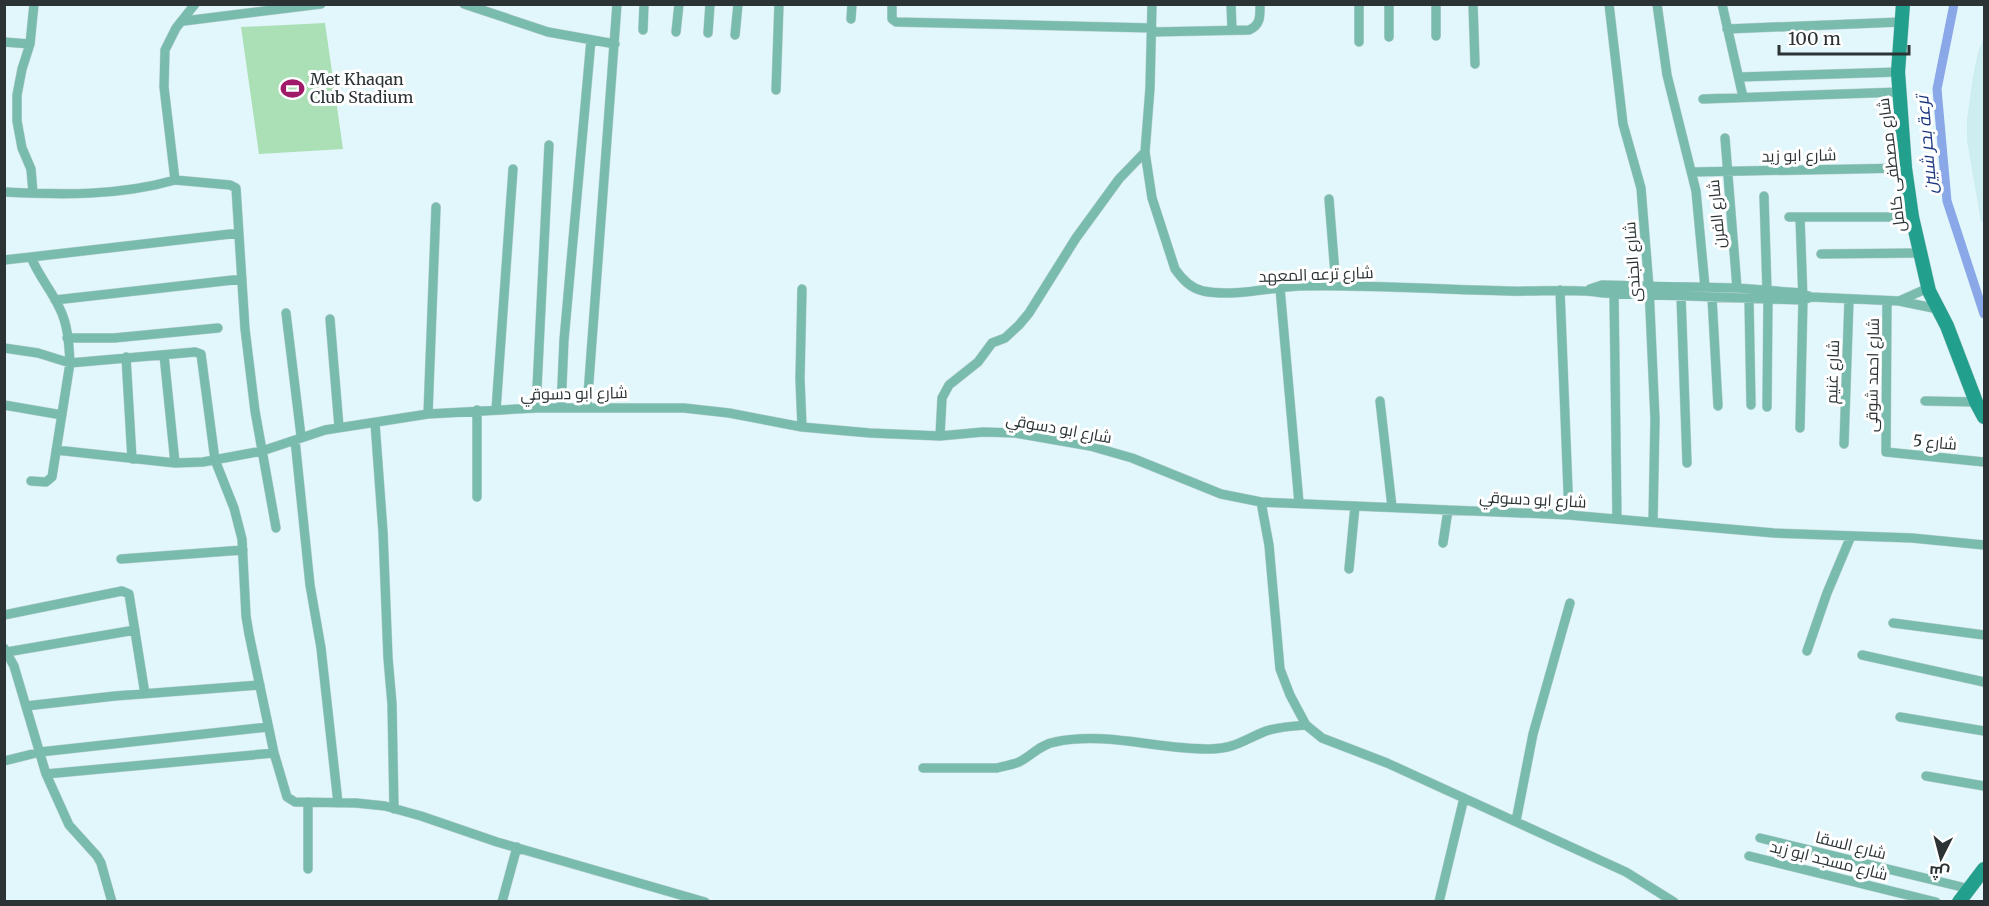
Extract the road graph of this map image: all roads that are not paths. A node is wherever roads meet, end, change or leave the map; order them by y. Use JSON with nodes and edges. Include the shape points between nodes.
{"nodes":[{"id":1,"x":34,"y":4,"type":"edge"},
{"id":2,"x":195,"y":4,"type":"edge"},
{"id":3,"x":321,"y":4,"type":"edge"},
{"id":4,"x":464,"y":4,"type":"edge"},
{"id":5,"x":617,"y":4,"type":"edge"},
{"id":6,"x":644,"y":4,"type":"edge"},
{"id":7,"x":679,"y":4,"type":"edge"},
{"id":8,"x":710,"y":4,"type":"edge"},
{"id":9,"x":738,"y":4,"type":"edge"},
{"id":10,"x":779,"y":4,"type":"edge"},
{"id":11,"x":852,"y":4,"type":"edge"},
{"id":12,"x":892,"y":4,"type":"edge"},
{"id":13,"x":1152,"y":4,"type":"edge"},
{"id":14,"x":1231,"y":4,"type":"edge"},
{"id":15,"x":1260,"y":4,"type":"edge"},
{"id":16,"x":1359,"y":4,"type":"edge"},
{"id":17,"x":1389,"y":4,"type":"edge"},
{"id":18,"x":1436,"y":4,"type":"edge"},
{"id":19,"x":1473,"y":4,"type":"edge"},
{"id":20,"x":1609,"y":4,"type":"edge"},
{"id":21,"x":1657,"y":4,"type":"edge"},
{"id":22,"x":1722,"y":4,"type":"edge"},
{"id":23,"x":1903,"y":4,"type":"edge"},
{"id":24,"x":851,"y":19,"type":"dead end"},
{"id":25,"x":184,"y":21,"type":"junction"},
{"id":26,"x":1901,"y":22,"type":"junction"},
{"id":27,"x":1727,"y":29,"type":"junction"},
{"id":28,"x":643,"y":30,"type":"dead end"},
{"id":29,"x":1152,"y":30,"type":"junction"},
{"id":30,"x":1232,"y":30,"type":"junction"},
{"id":31,"x":676,"y":32,"type":"dead end"},
{"id":32,"x":708,"y":33,"type":"dead end"},
{"id":33,"x":735,"y":34,"type":"dead end"},
{"id":34,"x":1436,"y":36,"type":"dead end"},
{"id":35,"x":1389,"y":38,"type":"dead end"},
{"id":36,"x":591,"y":40,"type":"junction"},
{"id":37,"x":4,"y":42,"type":"edge"},
{"id":38,"x":1359,"y":42,"type":"dead end"},
{"id":39,"x":30,"y":44,"type":"junction"},
{"id":40,"x":615,"y":44,"type":"junction"},
{"id":41,"x":1475,"y":63,"type":"dead end"},
{"id":42,"x":1898,"y":72,"type":"junction"},
{"id":43,"x":1740,"y":77,"type":"junction"},
{"id":44,"x":776,"y":90,"type":"dead end"},
{"id":45,"x":1899,"y":92,"type":"junction"},
{"id":46,"x":1743,"y":97,"type":"junction"},
{"id":47,"x":1703,"y":99,"type":"dead end"},
{"id":48,"x":1725,"y":138,"type":"dead end"},
{"id":49,"x":549,"y":145,"type":"dead end"},
{"id":50,"x":1145,"y":152,"type":"junction"},
{"id":51,"x":1905,"y":168,"type":"junction"},
{"id":52,"x":513,"y":169,"type":"dead end"},
{"id":53,"x":1727,"y":171,"type":"junction"},
{"id":54,"x":1692,"y":172,"type":"junction"},
{"id":55,"x":175,"y":180,"type":"junction"},
{"id":56,"x":4,"y":192,"type":"edge"},
{"id":57,"x":33,"y":193,"type":"junction"},
{"id":58,"x":1764,"y":196,"type":"dead end"},
{"id":59,"x":1329,"y":199,"type":"dead end"},
{"id":60,"x":436,"y":207,"type":"dead end"},
{"id":61,"x":1788,"y":217,"type":"dead end"},
{"id":62,"x":1800,"y":217,"type":"junction"},
{"id":63,"x":1912,"y":217,"type":"junction"},
{"id":64,"x":239,"y":233,"type":"junction"},
{"id":65,"x":1821,"y":254,"type":"dead end"},
{"id":66,"x":1919,"y":254,"type":"junction"},
{"id":67,"x":31,"y":257,"type":"junction"},
{"id":68,"x":4,"y":260,"type":"edge"},
{"id":69,"x":242,"y":279,"type":"junction"},
{"id":70,"x":1336,"y":286,"type":"junction"},
{"id":71,"x":1280,"y":288,"type":"junction"},
{"id":72,"x":1705,"y":288,"type":"junction"},
{"id":73,"x":1737,"y":288,"type":"junction"},
{"id":74,"x":1928,"y":288,"type":"junction"},
{"id":75,"x":802,"y":289,"type":"dead end"},
{"id":76,"x":1560,"y":290,"type":"junction"},
{"id":77,"x":1587,"y":290,"type":"junction"},
{"id":78,"x":1649,"y":291,"type":"junction"},
{"id":79,"x":1614,"y":293,"type":"junction"},
{"id":80,"x":1725,"y":293,"type":"junction"},
{"id":81,"x":1768,"y":294,"type":"junction"},
{"id":82,"x":1681,"y":296,"type":"junction"},
{"id":83,"x":1712,"y":297,"type":"junction"},
{"id":84,"x":1805,"y":297,"type":"junction"},
{"id":85,"x":1749,"y":299,"type":"junction"},
{"id":86,"x":55,"y":300,"type":"junction"},
{"id":87,"x":1849,"y":300,"type":"junction"},
{"id":88,"x":1887,"y":301,"type":"junction"},
{"id":89,"x":1899,"y":301,"type":"junction"},
{"id":90,"x":1938,"y":309,"type":"junction"},
{"id":91,"x":286,"y":313,"type":"dead end"},
{"id":92,"x":330,"y":319,"type":"dead end"},
{"id":93,"x":218,"y":328,"type":"dead end"},
{"id":94,"x":68,"y":338,"type":"junction"},
{"id":95,"x":4,"y":348,"type":"edge"},
{"id":96,"x":164,"y":355,"type":"junction"},
{"id":97,"x":126,"y":357,"type":"junction"},
{"id":98,"x":70,"y":363,"type":"junction"},
{"id":99,"x":1380,"y":401,"type":"dead end"},
{"id":100,"x":1925,"y":401,"type":"dead end"},
{"id":101,"x":1976,"y":402,"type":"junction"},
{"id":102,"x":4,"y":405,"type":"edge"},
{"id":103,"x":1751,"y":405,"type":"dead end"},
{"id":104,"x":1718,"y":406,"type":"dead end"},
{"id":105,"x":1767,"y":407,"type":"dead end"},
{"id":106,"x":536,"y":408,"type":"junction"},
{"id":107,"x":561,"y":408,"type":"junction"},
{"id":108,"x":587,"y":408,"type":"junction"},
{"id":109,"x":477,"y":410,"type":"junction"},
{"id":110,"x":496,"y":410,"type":"junction"},
{"id":111,"x":428,"y":414,"type":"junction"},
{"id":112,"x":62,"y":415,"type":"junction"},
{"id":113,"x":1984,"y":417,"type":"edge"},
{"id":114,"x":375,"y":423,"type":"junction"},
{"id":115,"x":339,"y":427,"type":"junction"},
{"id":116,"x":802,"y":427,"type":"junction"},
{"id":117,"x":1800,"y":428,"type":"dead end"},
{"id":118,"x":940,"y":436,"type":"junction"},
{"id":119,"x":298,"y":438,"type":"junction"},
{"id":120,"x":1844,"y":444,"type":"dead end"},
{"id":121,"x":1886,"y":449,"type":"joint"},
{"id":122,"x":56,"y":450,"type":"junction"},
{"id":123,"x":262,"y":451,"type":"junction"},
{"id":124,"x":132,"y":459,"type":"junction"},
{"id":125,"x":215,"y":460,"type":"junction"},
{"id":126,"x":1984,"y":462,"type":"edge"},
{"id":127,"x":175,"y":463,"type":"junction"},
{"id":128,"x":1686,"y":463,"type":"dead end"},
{"id":129,"x":31,"y":481,"type":"dead end"},
{"id":130,"x":477,"y":497,"type":"dead end"},
{"id":131,"x":1261,"y":502,"type":"junction"},
{"id":132,"x":1299,"y":503,"type":"junction"},
{"id":133,"x":1355,"y":506,"type":"junction"},
{"id":134,"x":1392,"y":507,"type":"junction"},
{"id":135,"x":1448,"y":510,"type":"junction"},
{"id":136,"x":1569,"y":515,"type":"junction"},
{"id":137,"x":1617,"y":519,"type":"junction"},
{"id":138,"x":1653,"y":522,"type":"junction"},
{"id":139,"x":276,"y":528,"type":"dead end"},
{"id":140,"x":1851,"y":536,"type":"junction"},
{"id":141,"x":1443,"y":543,"type":"dead end"},
{"id":142,"x":1984,"y":545,"type":"edge"},
{"id":143,"x":243,"y":550,"type":"junction"},
{"id":144,"x":122,"y":559,"type":"dead end"},
{"id":145,"x":1349,"y":569,"type":"dead end"},
{"id":146,"x":1570,"y":603,"type":"dead end"},
{"id":147,"x":4,"y":615,"type":"edge"},
{"id":148,"x":1893,"y":623,"type":"dead end"},
{"id":149,"x":135,"y":630,"type":"junction"},
{"id":150,"x":1984,"y":635,"type":"edge"},
{"id":151,"x":6,"y":650,"type":"edge"},
{"id":152,"x":1808,"y":651,"type":"dead end"},
{"id":153,"x":1862,"y":655,"type":"dead end"},
{"id":154,"x":1984,"y":681,"type":"edge"},
{"id":155,"x":260,"y":685,"type":"junction"},
{"id":156,"x":146,"y":694,"type":"junction"},
{"id":157,"x":26,"y":706,"type":"junction"},
{"id":158,"x":1900,"y":717,"type":"dead end"},
{"id":159,"x":1306,"y":725,"type":"junction"},
{"id":160,"x":268,"y":728,"type":"junction"},
{"id":161,"x":1984,"y":731,"type":"edge"},
{"id":162,"x":40,"y":752,"type":"junction"},
{"id":163,"x":274,"y":753,"type":"junction"},
{"id":164,"x":4,"y":761,"type":"edge"},
{"id":165,"x":923,"y":768,"type":"dead end"},
{"id":166,"x":46,"y":774,"type":"junction"},
{"id":167,"x":1926,"y":776,"type":"dead end"},
{"id":168,"x":1984,"y":786,"type":"edge"},
{"id":169,"x":1464,"y":798,"type":"junction"},
{"id":170,"x":308,"y":802,"type":"junction"},
{"id":171,"x":338,"y":802,"type":"junction"},
{"id":172,"x":394,"y":808,"type":"junction"},
{"id":173,"x":1516,"y":821,"type":"junction"},
{"id":174,"x":1760,"y":838,"type":"dead end"},
{"id":175,"x":517,"y":846,"type":"junction"},
{"id":176,"x":1749,"y":856,"type":"dead end"},
{"id":177,"x":308,"y":869,"type":"dead end"},
{"id":178,"x":1984,"y":869,"type":"edge"},
{"id":179,"x":1970,"y":889,"type":"junction"},
{"id":180,"x":112,"y":902,"type":"edge"},
{"id":181,"x":502,"y":902,"type":"edge"},
{"id":182,"x":705,"y":902,"type":"edge"},
{"id":183,"x":1439,"y":902,"type":"edge"},
{"id":184,"x":1674,"y":902,"type":"edge"},
{"id":185,"x":1936,"y":902,"type":"edge"},
{"id":186,"x":1959,"y":902,"type":"edge"}],
"edges":[{"from":1,"to":39,"type":"street"},
{"from":2,"to":25,"type":"street"},
{"from":3,"to":25,"type":"street"},
{"from":4,"to":36,"type":"street","via":[[548,32]]},
{"from":5,"to":40,"type":"street"},
{"from":6,"to":28,"type":"street"},
{"from":7,"to":31,"type":"street"},
{"from":8,"to":32,"type":"street"},
{"from":9,"to":33,"type":"street"},
{"from":10,"to":44,"type":"street"},
{"from":11,"to":24,"type":"street"},
{"from":12,"to":29,"type":"street","via":[[891,15],[896,22]]},
{"from":13,"to":29,"type":"street","name":"شارع ترعه المعهد"},
{"from":14,"to":30,"type":"street"},
{"from":15,"to":30,"type":"street","via":[[1255,27]]},
{"from":16,"to":38,"type":"street"},
{"from":17,"to":35,"type":"street"},
{"from":18,"to":34,"type":"street"},
{"from":19,"to":41,"type":"street"},
{"from":20,"to":78,"type":"street","name":"شارع الجندى","via":[[1623,124],[1641,181]]},
{"from":21,"to":54,"type":"street","via":[[1667,75]]},
{"from":22,"to":27,"type":"street"},
{"from":23,"to":26,"type":"main road","name":"شارع مصطفى كامل"},
{"from":25,"to":55,"type":"street","via":[[165,50],[164,87]]},
{"from":26,"to":27,"type":"street"},
{"from":26,"to":42,"type":"main road","name":"شارع مصطفى كامل"},
{"from":27,"to":43,"type":"street"},
{"from":29,"to":30,"type":"street"},
{"from":29,"to":50,"type":"street","name":"شارع ترعه المعهد"},
{"from":36,"to":40,"type":"street"},
{"from":36,"to":107,"type":"street","via":[[567,292]]},
{"from":37,"to":39,"type":"street"},
{"from":39,"to":57,"type":"street","via":[[17,95],[17,122],[31,169]]},
{"from":40,"to":108,"type":"street"},
{"from":42,"to":43,"type":"street"},
{"from":42,"to":45,"type":"main road","name":"شارع مصطفى كامل"},
{"from":43,"to":46,"type":"street"},
{"from":45,"to":46,"type":"street"},
{"from":45,"to":51,"type":"main road","name":"شارع مصطفى كامل"},
{"from":46,"to":47,"type":"street"},
{"from":48,"to":53,"type":"street","name":"شارع الفرن"},
{"from":49,"to":106,"type":"street"},
{"from":50,"to":71,"type":"street","name":"شارع ترعه المعهد","via":[[1152,198],[1175,269],[1182,279],[1203,291]]},
{"from":50,"to":118,"type":"street","via":[[1119,179],[1076,238],[1019,325],[1005,338],[992,343],[978,362],[948,385],[942,398]]},
{"from":51,"to":53,"type":"street","name":"شارع ابو زيد"},
{"from":51,"to":63,"type":"main road","name":"شارع مصطفى كامل"},
{"from":52,"to":110,"type":"street"},
{"from":53,"to":54,"type":"street","name":"شارع ابو زيد"},
{"from":53,"to":73,"type":"street","name":"شارع الفرن"},
{"from":54,"to":72,"type":"street"},
{"from":55,"to":57,"type":"street","via":[[148,188],[104,193]]},
{"from":55,"to":64,"type":"street","via":[[234,186]]},
{"from":56,"to":57,"type":"street"},
{"from":58,"to":81,"type":"street"},
{"from":59,"to":70,"type":"street"},
{"from":60,"to":111,"type":"street"},
{"from":61,"to":62,"type":"street"},
{"from":62,"to":63,"type":"street"},
{"from":62,"to":84,"type":"street"},
{"from":63,"to":66,"type":"main road","name":"شارع مصطفى كامل"},
{"from":64,"to":67,"type":"street"},
{"from":64,"to":69,"type":"street"},
{"from":65,"to":66,"type":"street"},
{"from":66,"to":74,"type":"main road","name":"شارع مصطفى كامل"},
{"from":67,"to":68,"type":"street"},
{"from":67,"to":86,"type":"street"},
{"from":69,"to":86,"type":"street"},
{"from":69,"to":123,"type":"street","via":[[247,348]]},
{"from":70,"to":71,"type":"street","name":"شارع ترعه المعهد"},
{"from":70,"to":76,"type":"street","name":"شارع ترعه المعهد"},
{"from":71,"to":132,"type":"street"},
{"from":72,"to":78,"type":"street","name":"شارع ترعه المعهد"},
{"from":72,"to":80,"type":"street","name":"شارع ترعه المعهد"},
{"from":73,"to":80,"type":"street","name":"شارع ترعه المعهد"},
{"from":73,"to":81,"type":"street","name":"شارع ترعه المعهد"},
{"from":74,"to":89,"type":"street","name":"شارع ترعه المعهد"},
{"from":74,"to":90,"type":"main road","name":"شارع مصطفى كامل"},
{"from":75,"to":116,"type":"street"},
{"from":76,"to":77,"type":"street","name":"شارع ترعه المعهد"},
{"from":76,"to":136,"type":"street"},
{"from":77,"to":78,"type":"street","name":"شارع ترعه المعهد","via":[[1602,285]]},
{"from":77,"to":79,"type":"street","name":"شارع ترعه المعهد"},
{"from":78,"to":79,"type":"street","name":"شارع ترعه المعهد"},
{"from":78,"to":82,"type":"street","name":"شارع ترعه المعهد"},
{"from":78,"to":138,"type":"street","name":"شارع الجندى"},
{"from":79,"to":137,"type":"street"},
{"from":80,"to":83,"type":"street","name":"شارع ترعه المعهد"},
{"from":80,"to":85,"type":"street","name":"شارع ترعه المعهد"},
{"from":81,"to":84,"type":"street","name":"شارع ترعه المعهد"},
{"from":81,"to":85,"type":"street","name":"شارع ترعه المعهد"},
{"from":81,"to":105,"type":"street"},
{"from":82,"to":83,"type":"street","name":"شارع ترعه المعهد"},
{"from":82,"to":128,"type":"street"},
{"from":83,"to":104,"type":"street"},
{"from":84,"to":87,"type":"street","name":"شارع ترعه المعهد"},
{"from":84,"to":117,"type":"street"},
{"from":85,"to":103,"type":"street"},
{"from":86,"to":94,"type":"street"},
{"from":87,"to":88,"type":"street","name":"شارع ترعه المعهد"},
{"from":87,"to":120,"type":"street","name":"شارع غنيم"},
{"from":88,"to":89,"type":"street","name":"شارع ترعه المعهد"},
{"from":88,"to":121,"type":"street","name":"شارع احمد شوقى"},
{"from":89,"to":90,"type":"street","name":"شارع ترعه المعهد"},
{"from":90,"to":101,"type":"main road","name":"شارع مصطفى كامل"},
{"from":91,"to":119,"type":"street"},
{"from":92,"to":115,"type":"street"},
{"from":93,"to":94,"type":"street","via":[[114,338]]},
{"from":94,"to":98,"type":"street"},
{"from":95,"to":98,"type":"street","via":[[38,352]]},
{"from":96,"to":97,"type":"street"},
{"from":96,"to":125,"type":"street","via":[[201,354]]},
{"from":96,"to":127,"type":"street"},
{"from":97,"to":98,"type":"street"},
{"from":97,"to":124,"type":"street"},
{"from":98,"to":112,"type":"street"},
{"from":99,"to":134,"type":"street"},
{"from":100,"to":101,"type":"street"},
{"from":101,"to":113,"type":"main road","name":"شارع مصطفى كامل"},
{"from":102,"to":112,"type":"street"},
{"from":106,"to":107,"type":"street","name":"شارع ابو دسوقي"},
{"from":106,"to":110,"type":"street","name":"شارع ابو دسوقي"},
{"from":107,"to":108,"type":"street","name":"شارع ابو دسوقي"},
{"from":108,"to":116,"type":"street","name":"شارع ابو دسوقي","via":[[684,408]]},
{"from":109,"to":110,"type":"street","name":"شارع ابو دسوقي"},
{"from":109,"to":111,"type":"street","name":"شارع ابو دسوقي"},
{"from":109,"to":130,"type":"street"},
{"from":111,"to":114,"type":"street","name":"شارع ابو دسوقي"},
{"from":112,"to":122,"type":"street"},
{"from":114,"to":115,"type":"street","name":"شارع ابو دسوقي"},
{"from":114,"to":172,"type":"street","via":[[392,704]]},
{"from":115,"to":119,"type":"street","name":"شارع ابو دسوقي"},
{"from":116,"to":118,"type":"street","name":"شارع ابو دسوقي"},
{"from":118,"to":131,"type":"street","name":"شارع ابو دسوقي","via":[[1015,433],[1090,446],[1229,496]]},
{"from":119,"to":123,"type":"street","name":"شارع ابو دسوقي"},
{"from":119,"to":171,"type":"street","via":[[310,585]]},
{"from":121,"to":126,"type":"street","name":"شارع 5","via":[[1890,453]]},
{"from":122,"to":124,"type":"street","name":"شارع ابو دسوقي"},
{"from":122,"to":129,"type":"street","via":[[49,481]]},
{"from":123,"to":125,"type":"street","name":"شارع ابو دسوقي"},
{"from":123,"to":139,"type":"street"},
{"from":124,"to":127,"type":"street","name":"شارع ابو دسوقي"},
{"from":125,"to":127,"type":"street","name":"شارع ابو دسوقي"},
{"from":125,"to":143,"type":"street","via":[[234,508]]},
{"from":131,"to":132,"type":"street","name":"شارع ابو دسوقي"},
{"from":131,"to":159,"type":"street","via":[[1280,669]]},
{"from":132,"to":133,"type":"street","name":"شارع ابو دسوقي"},
{"from":133,"to":134,"type":"street","name":"شارع ابو دسوقي"},
{"from":133,"to":145,"type":"street"},
{"from":134,"to":135,"type":"street","name":"شارع ابو دسوقي"},
{"from":135,"to":136,"type":"street","name":"شارع ابو دسوقي"},
{"from":135,"to":141,"type":"street"},
{"from":136,"to":137,"type":"street","name":"شارع ابو دسوقي"},
{"from":137,"to":138,"type":"street","name":"شارع ابو دسوقي"},
{"from":138,"to":140,"type":"street","name":"شارع ابو دسوقي"},
{"from":140,"to":142,"type":"street","name":"شارع ابو دسوقي"},
{"from":140,"to":152,"type":"street"},
{"from":143,"to":144,"type":"street"},
{"from":143,"to":155,"type":"street","via":[[246,616]]},
{"from":146,"to":173,"type":"street","via":[[1533,734]]},
{"from":147,"to":149,"type":"street","via":[[125,591],[129,594]]},
{"from":148,"to":150,"type":"street"},
{"from":149,"to":151,"type":"street"},
{"from":149,"to":156,"type":"street"},
{"from":151,"to":157,"type":"street"},
{"from":153,"to":154,"type":"street"},
{"from":155,"to":156,"type":"street"},
{"from":155,"to":160,"type":"street"},
{"from":156,"to":157,"type":"street"},
{"from":157,"to":162,"type":"street"},
{"from":158,"to":161,"type":"street"},
{"from":159,"to":165,"type":"street","via":[[1268,730],[1227,748],[1065,740],[1045,744],[1019,762],[997,768]]},
{"from":159,"to":169,"type":"street","via":[[1322,738]]},
{"from":160,"to":162,"type":"street"},
{"from":160,"to":163,"type":"street"},
{"from":162,"to":164,"type":"street"},
{"from":162,"to":166,"type":"street"},
{"from":163,"to":166,"type":"street"},
{"from":163,"to":170,"type":"street","via":[[287,797],[295,802]]},
{"from":166,"to":180,"type":"street","via":[[69,825],[101,863]]},
{"from":167,"to":168,"type":"street"},
{"from":169,"to":173,"type":"street"},
{"from":169,"to":183,"type":"street"},
{"from":170,"to":171,"type":"street"},
{"from":170,"to":177,"type":"street"},
{"from":171,"to":172,"type":"street"},
{"from":172,"to":175,"type":"street"},
{"from":173,"to":184,"type":"street","via":[[1636,877]]},
{"from":174,"to":179,"type":"street","name":"شارع السقا"},
{"from":175,"to":181,"type":"street"},
{"from":175,"to":182,"type":"street"},
{"from":176,"to":185,"type":"street","name":"شارع مسجد ابو زيد"},
{"from":178,"to":179,"type":"main road"},
{"from":179,"to":186,"type":"main road"}]}
